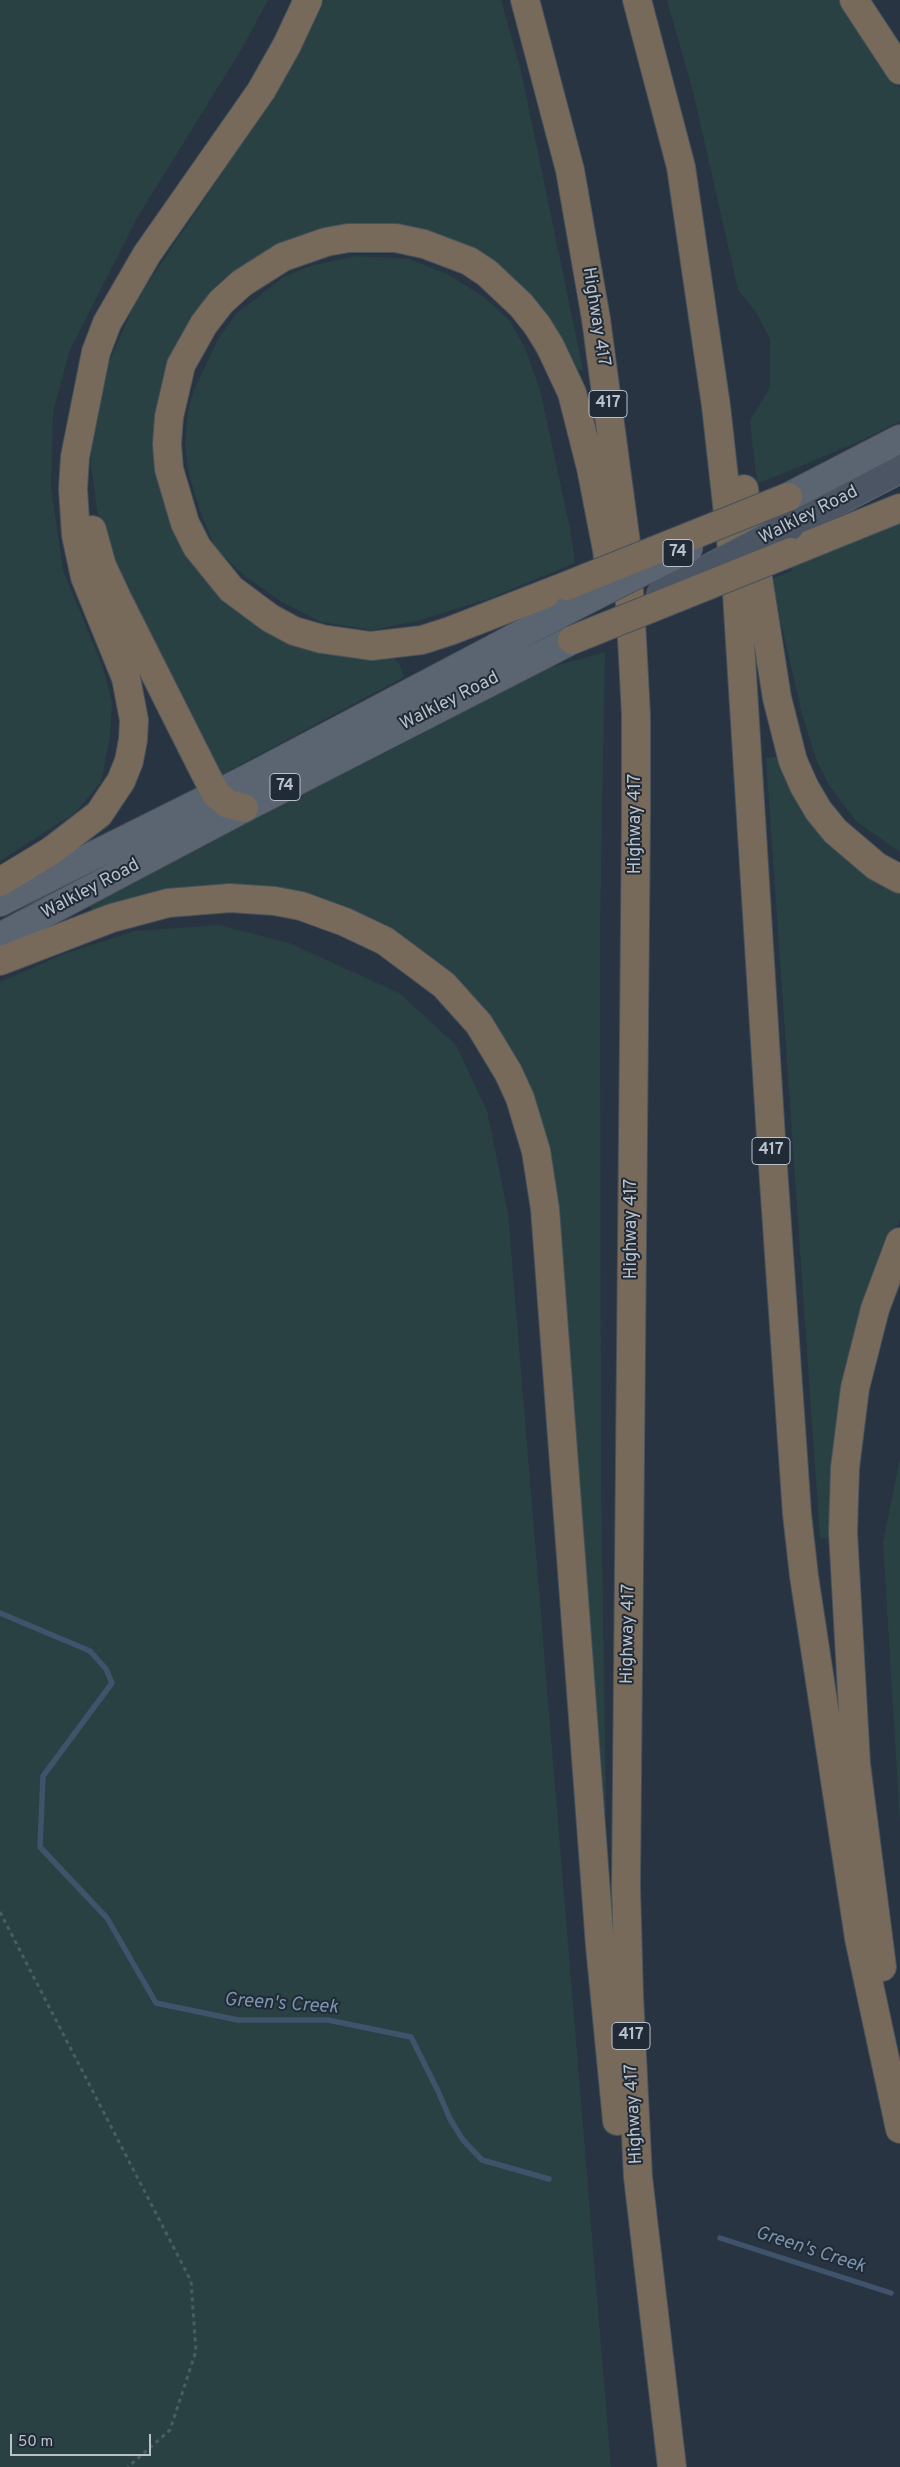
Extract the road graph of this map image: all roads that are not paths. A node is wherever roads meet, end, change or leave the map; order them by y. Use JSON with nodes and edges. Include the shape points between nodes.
{"nodes":[{"id":1,"x":308,"y":0,"type":"edge"},
{"id":2,"x":525,"y":0,"type":"edge"},
{"id":3,"x":638,"y":0,"type":"edge"},
{"id":4,"x":854,"y":0,"type":"edge"},
{"id":5,"x":900,"y":70,"type":"edge"},
{"id":6,"x":681,"y":167,"type":"junction"},
{"id":7,"x":82,"y":427,"type":"junction"},
{"id":8,"x":900,"y":439,"type":"edge"},
{"id":9,"x":900,"y":469,"type":"edge"},
{"id":10,"x":788,"y":497,"type":"joint"},
{"id":11,"x":900,"y":508,"type":"edge"},
{"id":12,"x":790,"y":539,"type":"junction"},
{"id":13,"x":567,"y":598,"type":"junction"},
{"id":14,"x":572,"y":640,"type":"joint"},
{"id":15,"x":216,"y":794,"type":"junction"},
{"id":16,"x":244,"y":808,"type":"junction"},
{"id":17,"x":636,"y":816,"type":"junction"},
{"id":18,"x":900,"y":879,"type":"edge"},
{"id":19,"x":0,"y":882,"type":"edge"},
{"id":20,"x":0,"y":902,"type":"edge"},
{"id":21,"x":0,"y":937,"type":"edge"},
{"id":22,"x":0,"y":962,"type":"edge"},
{"id":23,"x":900,"y":1242,"type":"edge"},
{"id":24,"x":900,"y":2105,"type":"edge"},
{"id":25,"x":900,"y":2129,"type":"edge"},
{"id":26,"x":666,"y":2428,"type":"junction"},
{"id":27,"x":672,"y":2467,"type":"edge"}],
"edges":[{"from":1,"to":7,"type":"highway","via":[[261,91],[148,254],[108,323],[96,352]]},
{"from":2,"to":17,"type":"highway","name":"Highway 417","number":"417","via":[[570,170],[615,454],[626,543],[633,648]]},
{"from":3,"to":6,"type":"highway","number":"417"},
{"from":4,"to":5,"type":"highway"},
{"from":6,"to":18,"type":"highway","via":[[725,355],[784,735],[804,786],[818,810],[855,849]]},
{"from":6,"to":25,"type":"highway","number":"417","via":[[716,406],[737,594],[772,1168],[801,1549],[858,1938]]},
{"from":7,"to":15,"type":"highway","via":[[87,501],[102,566]]},
{"from":7,"to":19,"type":"highway","via":[[74,457],[76,535],[85,577],[126,678],[134,720],[133,740],[121,781],[99,814],[51,851]]},
{"from":8,"to":10,"type":"main road","name":"Walkley Road"},
{"from":9,"to":12,"type":"main road","name":"Walkley Road"},
{"from":10,"to":13,"type":"highway","bridge":true},
{"from":11,"to":12,"type":"highway"},
{"from":12,"to":14,"type":"highway","bridge":true},
{"from":13,"to":15,"type":"main road","name":"Walkley Road","number":"74"},
{"from":13,"to":17,"type":"highway","via":[[422,640],[371,646],[294,631],[231,589],[197,547],[185,523],[169,469],[167,444],[169,417],[182,365],[204,324],[221,302],[242,283],[283,257],[326,242],[372,237],[424,244],[469,261],[521,305],[562,369],[581,424],[591,468],[607,550]]},
{"from":14,"to":16,"type":"main road","name":"Walkley Road","number":"74"},
{"from":15,"to":16,"type":"highway","via":[[228,804]]},
{"from":15,"to":20,"type":"main road","name":"Walkley Road","number":"74"},
{"from":16,"to":21,"type":"main road","name":"Walkley Road","number":"74"},
{"from":17,"to":26,"type":"highway","name":"Highway 417","number":"417","via":[[626,1887],[638,2177]]},
{"from":22,"to":26,"type":"highway","via":[[112,918],[168,903],[230,898],[301,906],[385,941],[437,980],[470,1012],[508,1072],[520,1098],[536,1151],[544,1201],[600,1946],[626,2215],[643,2331]]},
{"from":23,"to":24,"type":"highway","via":[[875,1309],[855,1388],[845,1468],[843,1532],[856,1764]]},
{"from":26,"to":27,"type":"highway","name":"Highway 417","number":"417"}]}
